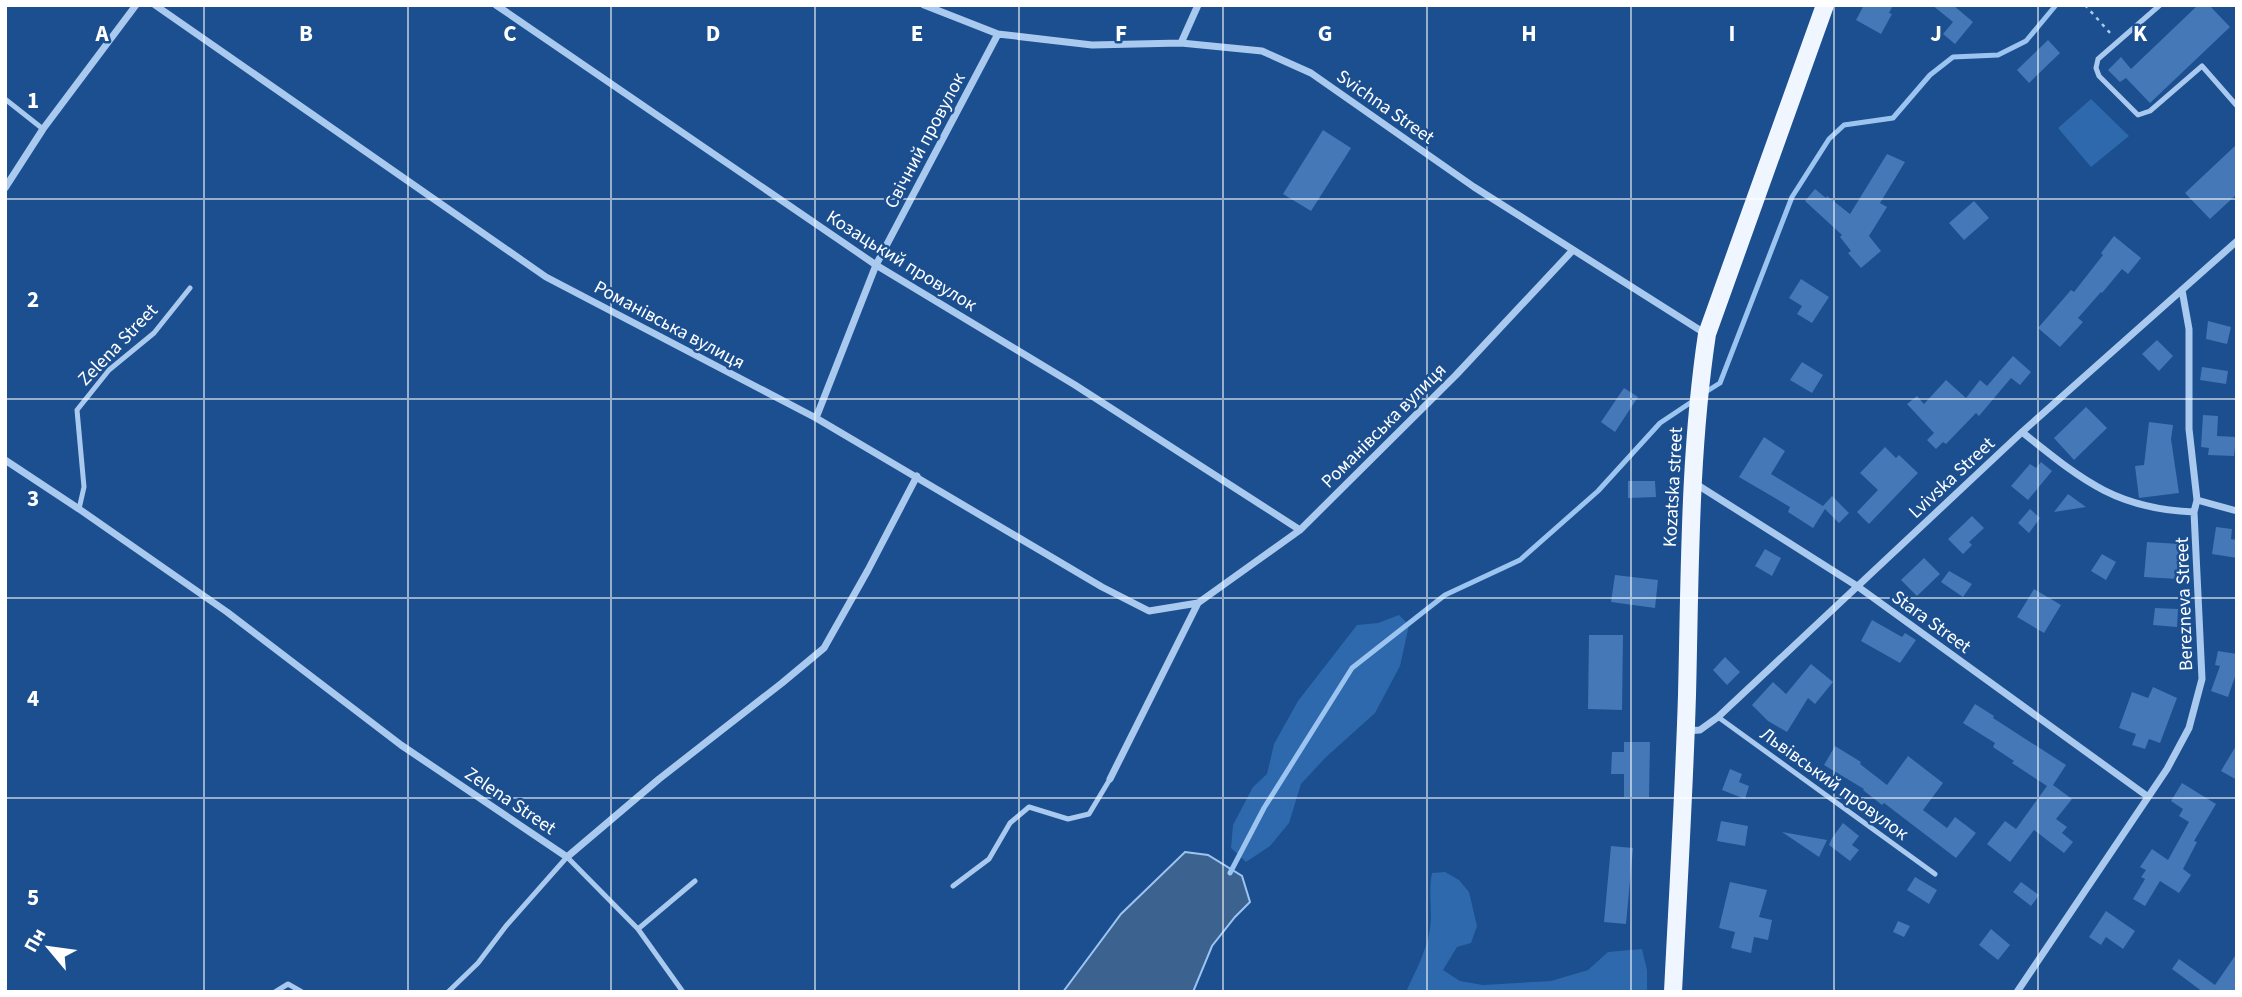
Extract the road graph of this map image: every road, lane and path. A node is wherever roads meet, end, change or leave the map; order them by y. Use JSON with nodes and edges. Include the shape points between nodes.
{"nodes":[{"id":1,"x":136,"y":5,"type":"edge"},
{"id":2,"x":155,"y":5,"type":"edge"},
{"id":3,"x":496,"y":5,"type":"edge"},
{"id":4,"x":924,"y":5,"type":"edge"},
{"id":5,"x":1198,"y":5,"type":"edge"},
{"id":6,"x":2085,"y":5,"type":"edge"},
{"id":7,"x":2160,"y":5,"type":"edge"},
{"id":8,"x":1821,"y":7,"type":"edge"},
{"id":9,"x":998,"y":34,"type":"junction"},
{"id":10,"x":2119,"y":42,"type":"junction"},
{"id":11,"x":1181,"y":43,"type":"junction"},
{"id":12,"x":5,"y":99,"type":"edge"},
{"id":13,"x":2237,"y":106,"type":"edge"},
{"id":14,"x":43,"y":129,"type":"junction"},
{"id":15,"x":5,"y":188,"type":"edge"},
{"id":16,"x":2237,"y":241,"type":"edge"},
{"id":17,"x":1573,"y":250,"type":"junction"},
{"id":18,"x":876,"y":265,"type":"junction"},
{"id":19,"x":190,"y":288,"type":"dead end"},
{"id":20,"x":2182,"y":290,"type":"junction"},
{"id":21,"x":1707,"y":334,"type":"junction"},
{"id":22,"x":816,"y":418,"type":"junction"},
{"id":23,"x":2022,"y":432,"type":"junction"},
{"id":24,"x":5,"y":460,"type":"edge"},
{"id":25,"x":917,"y":476,"type":"junction"},
{"id":26,"x":1692,"y":482,"type":"junction"},
{"id":27,"x":2197,"y":500,"type":"junction"},
{"id":28,"x":79,"y":509,"type":"junction"},
{"id":29,"x":2237,"y":511,"type":"edge"},
{"id":30,"x":2194,"y":512,"type":"junction"},
{"id":31,"x":1300,"y":530,"type":"junction"},
{"id":32,"x":1857,"y":586,"type":"junction"},
{"id":33,"x":1198,"y":603,"type":"junction"},
{"id":34,"x":1718,"y":717,"type":"junction"},
{"id":35,"x":1686,"y":731,"type":"junction"},
{"id":36,"x":1110,"y":779,"type":"joint"},
{"id":37,"x":2147,"y":796,"type":"junction"},
{"id":38,"x":567,"y":857,"type":"junction"},
{"id":39,"x":1935,"y":874,"type":"dead end"},
{"id":40,"x":695,"y":881,"type":"dead end"},
{"id":41,"x":953,"y":886,"type":"dead end"},
{"id":42,"x":638,"y":929,"type":"junction"},
{"id":43,"x":275,"y":992,"type":"edge"},
{"id":44,"x":302,"y":992,"type":"edge"},
{"id":45,"x":448,"y":992,"type":"edge"},
{"id":46,"x":683,"y":992,"type":"edge"},
{"id":47,"x":1672,"y":992,"type":"edge"},
{"id":48,"x":2017,"y":992,"type":"edge"}],
"edges":[{"from":1,"to":14,"type":"street"},
{"from":2,"to":22,"type":"street","name":"Романівська вулиця","via":[[546,277]]},
{"from":3,"to":18,"type":"street","name":"Козацький провулок"},
{"from":4,"to":9,"type":"street","name":"Svichna Street"},
{"from":5,"to":11,"type":"street"},
{"from":6,"to":10,"type":"path"},
{"from":7,"to":10,"type":"lane"},
{"from":8,"to":21,"type":"main road","name":"Kozatska street"},
{"from":9,"to":11,"type":"street","name":"Svichna Street","via":[[1092,45]]},
{"from":9,"to":18,"type":"street","name":"Свічний провулок"},
{"from":10,"to":13,"type":"lane","via":[[2098,59],[2096,68],[2138,115],[2150,111],[2202,66]]},
{"from":11,"to":17,"type":"street","name":"Svichna Street","via":[[1262,51],[1311,73]]},
{"from":12,"to":14,"type":"lane"},
{"from":14,"to":15,"type":"street"},
{"from":16,"to":20,"type":"street","name":"Lvivska Street"},
{"from":17,"to":21,"type":"street","name":"Svichna Street"},
{"from":17,"to":31,"type":"street","name":"Романівська вулиця"},
{"from":18,"to":22,"type":"street","name":"Свічний провулок"},
{"from":18,"to":31,"type":"street","name":"Козацький провулок","via":[[1075,385]]},
{"from":19,"to":28,"type":"lane","name":"Zelena Street","via":[[154,334],[109,370],[76,410],[84,487]]},
{"from":20,"to":23,"type":"street","name":"Lvivska Street"},
{"from":20,"to":27,"type":"street","name":"Berezneva Street","via":[[2189,329],[2189,429]]},
{"from":21,"to":26,"type":"main road","name":"Kozatska street"},
{"from":22,"to":25,"type":"street","name":"Романівська вулиця"},
{"from":23,"to":30,"type":"street","via":[[2073,472],[2115,497]]},
{"from":23,"to":32,"type":"street","name":"Lvivska Street"},
{"from":24,"to":28,"type":"street","name":"Zelena Street"},
{"from":25,"to":33,"type":"street","name":"Романівська вулиця","via":[[1149,611]]},
{"from":25,"to":38,"type":"street","name":"Zelena Street","via":[[824,648]]},
{"from":26,"to":32,"type":"street","name":"Stara Street"},
{"from":26,"to":35,"type":"main road","name":"Kozatska street"},
{"from":27,"to":29,"type":"street"},
{"from":27,"to":30,"type":"street","name":"Berezneva Street"},
{"from":28,"to":38,"type":"street","name":"Zelena Street","via":[[227,612],[401,745]]},
{"from":30,"to":37,"type":"street","name":"Berezneva Street","via":[[2202,679],[2189,728]]},
{"from":31,"to":33,"type":"street","name":"Романівська вулиця"},
{"from":32,"to":34,"type":"street","name":"Lvivska Street"},
{"from":32,"to":37,"type":"street","name":"Stara Street"},
{"from":33,"to":36,"type":"street","name":"Романівська вулиця"},
{"from":34,"to":35,"type":"street","name":"Lvivska Street","via":[[1700,730]]},
{"from":34,"to":39,"type":"lane","name":"Львівський провулок"},
{"from":35,"to":47,"type":"main road","name":"Kozatska street"},
{"from":36,"to":41,"type":"lane","via":[[1089,814],[1068,819],[1029,807],[1010,823],[989,859]]},
{"from":37,"to":48,"type":"street","name":"Berezneva Street"},
{"from":38,"to":42,"type":"lane"},
{"from":38,"to":45,"type":"lane"},
{"from":40,"to":42,"type":"lane"},
{"from":42,"to":46,"type":"lane"},
{"from":43,"to":44,"type":"lane","via":[[288,984]]}]}
